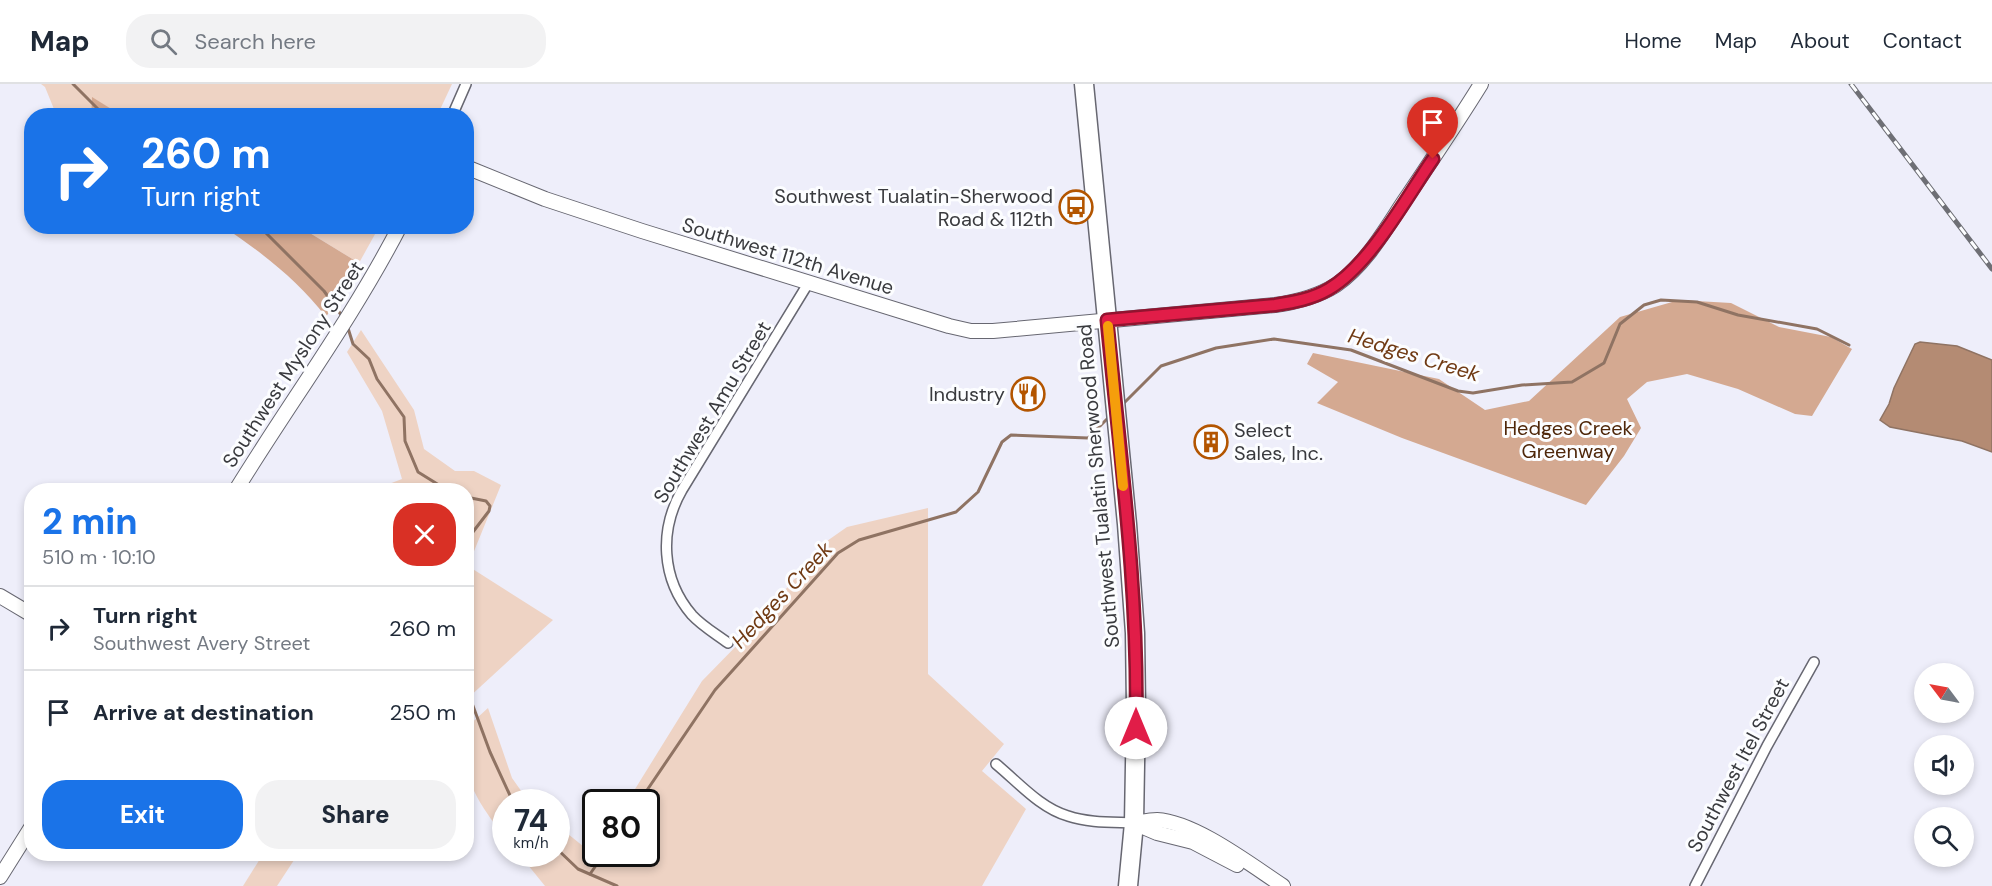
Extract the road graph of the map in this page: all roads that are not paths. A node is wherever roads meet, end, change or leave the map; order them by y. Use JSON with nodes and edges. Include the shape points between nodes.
{"nodes":[{"id":1,"x":466,"y":84,"type":"edge"},
{"id":2,"x":1084,"y":84,"type":"edge"},
{"id":3,"x":1481,"y":84,"type":"edge"},
{"id":4,"x":456,"y":108,"type":"edge"},
{"id":5,"x":474,"y":170,"type":"edge"},
{"id":6,"x":396,"y":234,"type":"edge"},
{"id":7,"x":809,"y":282,"type":"junction"},
{"id":8,"x":1107,"y":320,"type":"junction"},
{"id":9,"x":241,"y":483,"type":"edge"},
{"id":10,"x":0,"y":596,"type":"edge"},
{"id":11,"x":24,"y":610,"type":"edge"},
{"id":12,"x":728,"y":643,"type":"dead end"},
{"id":13,"x":1814,"y":662,"type":"dead end"},
{"id":14,"x":996,"y":764,"type":"dead end"},
{"id":15,"x":1134,"y":823,"type":"junction"},
{"id":16,"x":24,"y":839,"type":"edge"},
{"id":17,"x":0,"y":877,"type":"edge"},
{"id":18,"x":1128,"y":886,"type":"edge"},
{"id":19,"x":1283,"y":886,"type":"edge"},
{"id":20,"x":1695,"y":886,"type":"edge"}],
"edges":[{"from":1,"to":4,"type":"street"},
{"from":2,"to":8,"type":"highway","name":"Southwest Tualatin Sherwood Road"},
{"from":3,"to":8,"type":"street","name":"Southwest 112th Avenue","via":[[1371,250],[1336,284],[1316,296],[1288,303]]},
{"from":5,"to":7,"type":"street","name":"Southwest 112th Avenue","via":[[545,199]]},
{"from":6,"to":9,"type":"street","name":"Southwest Myslony Street","via":[[328,349]]},
{"from":7,"to":8,"type":"street","name":"Southwest 112th Avenue","via":[[970,330]]},
{"from":7,"to":12,"type":"street","name":"Southwest Amu Street","via":[[675,502],[667,531],[668,567],[678,593],[692,615]]},
{"from":8,"to":15,"type":"highway","name":"Southwest Tualatin Sherwood Road","via":[[1135,633]]},
{"from":10,"to":11,"type":"street"},
{"from":13,"to":20,"type":"street","name":"Southwest Itel Street"},
{"from":14,"to":15,"type":"street","via":[[1059,813],[1084,820]]},
{"from":15,"to":18,"type":"highway","name":"Southwest Tualatin Sherwood Road"},
{"from":15,"to":19,"type":"street","via":[[1157,820],[1186,828]]},
{"from":16,"to":17,"type":"street"}]}
